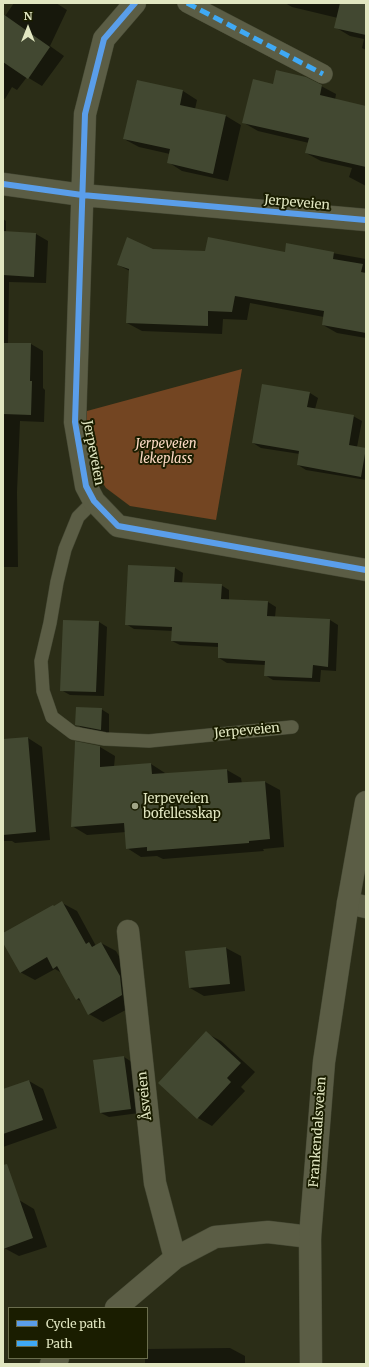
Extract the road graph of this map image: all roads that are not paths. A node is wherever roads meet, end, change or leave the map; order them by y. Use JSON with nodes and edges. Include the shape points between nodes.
{"nodes":[{"id":1,"x":135,"y":3,"type":"edge"},
{"id":2,"x":187,"y":3,"type":"edge"},
{"id":3,"x":323,"y":74,"type":"dead end"},
{"id":4,"x":3,"y":184,"type":"edge"},
{"id":5,"x":82,"y":194,"type":"junction"},
{"id":6,"x":366,"y":220,"type":"edge"},
{"id":7,"x":94,"y":501,"type":"junction"},
{"id":8,"x":366,"y":570,"type":"edge"},
{"id":9,"x":292,"y":727,"type":"dead end"},
{"id":10,"x":366,"y":802,"type":"edge"},
{"id":11,"x":357,"y":905,"type":"edge"},
{"id":12,"x":128,"y":932,"type":"dead end"},
{"id":13,"x":310,"y":1237,"type":"junction"},
{"id":14,"x":174,"y":1258,"type":"junction"},
{"id":15,"x":117,"y":1307,"type":"edge"},
{"id":16,"x":311,"y":1364,"type":"edge"}],
"edges":[{"from":1,"to":5,"type":"street","name":"Jerpeveien","via":[[104,39],[85,114]]},
{"from":2,"to":3,"type":"street"},
{"from":4,"to":5,"type":"street","name":"Jerpeveien"},
{"from":5,"to":6,"type":"street","name":"Jerpeveien"},
{"from":5,"to":7,"type":"street","name":"Jerpeveien","via":[[74,422],[86,486]]},
{"from":7,"to":8,"type":"street","name":"Jerpeveien","via":[[118,526]]},
{"from":7,"to":9,"type":"lane","name":"Jerpeveien","via":[[78,517],[65,548],[41,661],[43,691],[52,717],[73,732],[105,740],[149,740]]},
{"from":10,"to":11,"type":"street","name":"Frankendalsveien"},
{"from":11,"to":13,"type":"street","name":"Frankendalsveien","via":[[324,1062]]},
{"from":12,"to":14,"type":"street","name":"Åsveien","via":[[155,1183]]},
{"from":13,"to":14,"type":"street","via":[[268,1232],[215,1237]]},
{"from":13,"to":16,"type":"street","name":"Frankendalsveien"},
{"from":14,"to":15,"type":"street"}]}
